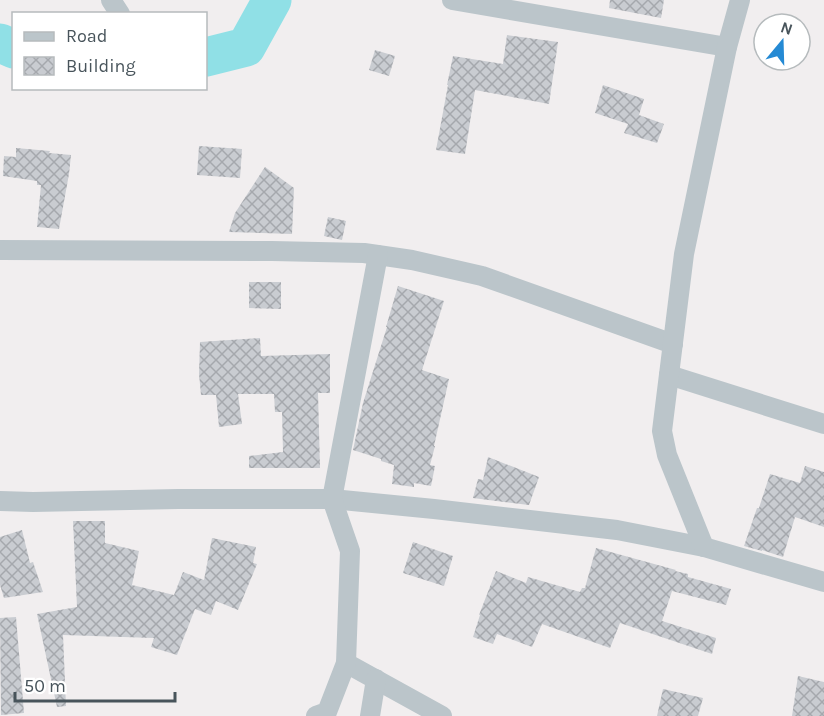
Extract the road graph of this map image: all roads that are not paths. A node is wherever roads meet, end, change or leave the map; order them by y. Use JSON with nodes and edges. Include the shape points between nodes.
{"nodes":[{"id":1,"x":452,"y":0,"type":"edge"},
{"id":2,"x":740,"y":0,"type":"edge"},
{"id":3,"x":728,"y":47,"type":"junction"},
{"id":4,"x":0,"y":250,"type":"edge"},
{"id":5,"x":378,"y":255,"type":"junction"},
{"id":6,"x":673,"y":344,"type":"junction"},
{"id":7,"x":669,"y":375,"type":"junction"},
{"id":8,"x":824,"y":424,"type":"edge"},
{"id":9,"x":332,"y":499,"type":"junction"},
{"id":10,"x":0,"y":501,"type":"edge"},
{"id":11,"x":704,"y":547,"type":"junction"},
{"id":12,"x":824,"y":582,"type":"edge"},
{"id":13,"x":346,"y":663,"type":"junction"},
{"id":14,"x":376,"y":679,"type":"junction"},
{"id":15,"x":316,"y":716,"type":"edge"},
{"id":16,"x":370,"y":716,"type":"edge"},
{"id":17,"x":442,"y":716,"type":"edge"}],
"edges":[{"from":1,"to":3,"type":"street"},
{"from":2,"to":3,"type":"street"},
{"from":3,"to":6,"type":"street","via":[[684,255]]},
{"from":4,"to":5,"type":"street"},
{"from":5,"to":6,"type":"street","via":[[482,276]]},
{"from":5,"to":9,"type":"street"},
{"from":6,"to":7,"type":"street"},
{"from":7,"to":8,"type":"street"},
{"from":7,"to":11,"type":"street","via":[[662,431],[667,455]]},
{"from":9,"to":10,"type":"street"},
{"from":9,"to":11,"type":"street","via":[[617,530]]},
{"from":9,"to":13,"type":"street","via":[[350,550]]},
{"from":11,"to":12,"type":"street"},
{"from":13,"to":14,"type":"street"},
{"from":13,"to":15,"type":"street","via":[[327,712]]},
{"from":14,"to":16,"type":"street"},
{"from":14,"to":17,"type":"street"}]}
